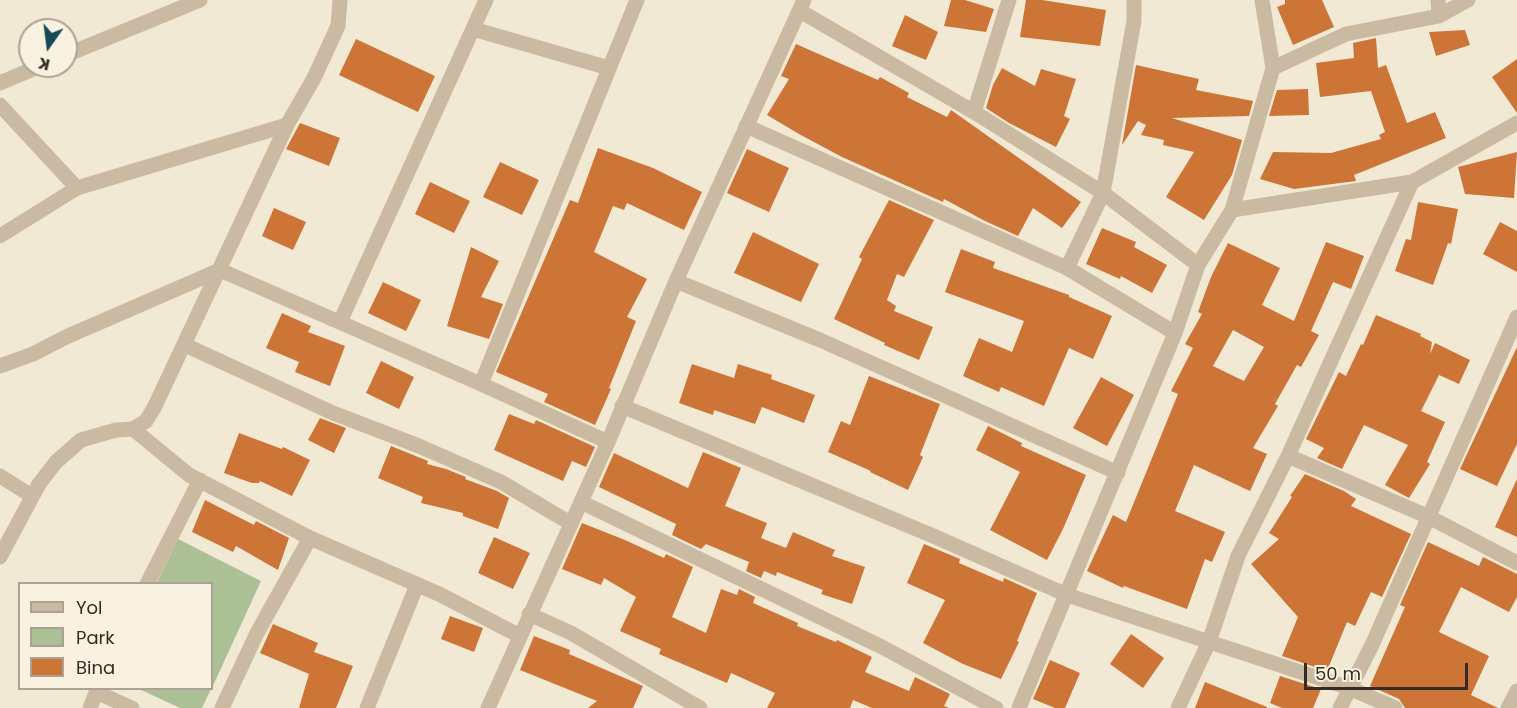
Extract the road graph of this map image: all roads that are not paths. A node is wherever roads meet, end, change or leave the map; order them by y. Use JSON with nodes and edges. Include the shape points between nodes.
{"nodes":[{"id":1,"x":200,"y":0,"type":"edge"},
{"id":2,"x":340,"y":0,"type":"edge"},
{"id":3,"x":486,"y":0,"type":"edge"},
{"id":4,"x":637,"y":0,"type":"edge"},
{"id":5,"x":1009,"y":0,"type":"edge"},
{"id":6,"x":1134,"y":0,"type":"edge"},
{"id":7,"x":1262,"y":0,"type":"edge"},
{"id":8,"x":1438,"y":0,"type":"edge"},
{"id":9,"x":1468,"y":0,"type":"edge"},
{"id":10,"x":802,"y":5,"type":"edge"},
{"id":11,"x":1439,"y":16,"type":"junction"},
{"id":12,"x":473,"y":28,"type":"junction"},
{"id":13,"x":78,"y":50,"type":"edge"},
{"id":14,"x":609,"y":68,"type":"junction"},
{"id":15,"x":1273,"y":68,"type":"junction"},
{"id":16,"x":18,"y":75,"type":"edge"},
{"id":17,"x":0,"y":83,"type":"edge"},
{"id":18,"x":0,"y":105,"type":"edge"},
{"id":19,"x":974,"y":112,"type":"junction"},
{"id":20,"x":1517,"y":123,"type":"edge"},
{"id":21,"x":287,"y":125,"type":"junction"},
{"id":22,"x":746,"y":126,"type":"junction"},
{"id":23,"x":1412,"y":182,"type":"junction"},
{"id":24,"x":77,"y":188,"type":"junction"},
{"id":25,"x":1103,"y":193,"type":"junction"},
{"id":26,"x":1233,"y":210,"type":"junction"},
{"id":27,"x":0,"y":236,"type":"edge"},
{"id":28,"x":1198,"y":264,"type":"junction"},
{"id":29,"x":1067,"y":268,"type":"junction"},
{"id":30,"x":220,"y":270,"type":"junction"},
{"id":31,"x":676,"y":281,"type":"junction"},
{"id":32,"x":1517,"y":317,"type":"edge"},
{"id":33,"x":340,"y":322,"type":"junction"},
{"id":34,"x":1175,"y":333,"type":"junction"},
{"id":35,"x":185,"y":345,"type":"junction"},
{"id":36,"x":0,"y":366,"type":"edge"},
{"id":37,"x":481,"y":384,"type":"junction"},
{"id":38,"x":622,"y":406,"type":"junction"},
{"id":39,"x":133,"y":429,"type":"junction"},
{"id":40,"x":608,"y":442,"type":"junction"},
{"id":41,"x":1288,"y":456,"type":"junction"},
{"id":42,"x":1118,"y":473,"type":"junction"},
{"id":43,"x":0,"y":476,"type":"edge"},
{"id":44,"x":200,"y":480,"type":"junction"},
{"id":45,"x":32,"y":496,"type":"junction"},
{"id":46,"x":581,"y":502,"type":"junction"},
{"id":47,"x":1429,"y":518,"type":"junction"},
{"id":48,"x":570,"y":523,"type":"junction"},
{"id":49,"x":310,"y":538,"type":"junction"},
{"id":50,"x":0,"y":557,"type":"edge"},
{"id":51,"x":1517,"y":563,"type":"edge"},
{"id":52,"x":148,"y":582,"type":"edge"},
{"id":53,"x":417,"y":585,"type":"junction"},
{"id":54,"x":1066,"y":595,"type":"junction"},
{"id":55,"x":529,"y":614,"type":"junction"},
{"id":56,"x":520,"y":636,"type":"junction"},
{"id":57,"x":1209,"y":642,"type":"junction"},
{"id":58,"x":1349,"y":688,"type":"junction"},
{"id":59,"x":97,"y":690,"type":"edge"},
{"id":60,"x":1517,"y":691,"type":"edge"},
{"id":61,"x":90,"y":708,"type":"edge"},
{"id":62,"x":132,"y":708,"type":"edge"},
{"id":63,"x":222,"y":708,"type":"edge"},
{"id":64,"x":367,"y":708,"type":"edge"},
{"id":65,"x":488,"y":708,"type":"edge"},
{"id":66,"x":700,"y":708,"type":"edge"},
{"id":67,"x":996,"y":708,"type":"edge"},
{"id":68,"x":1019,"y":708,"type":"edge"},
{"id":69,"x":1178,"y":708,"type":"edge"},
{"id":70,"x":1340,"y":708,"type":"edge"},
{"id":71,"x":1395,"y":708,"type":"edge"},
{"id":72,"x":1508,"y":708,"type":"edge"}],
"edges":[{"from":1,"to":13,"type":"street"},
{"from":2,"to":21,"type":"street","via":[[338,26]]},
{"from":3,"to":12,"type":"street"},
{"from":4,"to":14,"type":"street"},
{"from":5,"to":19,"type":"street"},
{"from":6,"to":25,"type":"street","via":[[1134,21]]},
{"from":7,"to":15,"type":"street"},
{"from":8,"to":11,"type":"street"},
{"from":9,"to":11,"type":"street"},
{"from":10,"to":19,"type":"street"},
{"from":10,"to":22,"type":"street"},
{"from":11,"to":15,"type":"street","via":[[1346,34]]},
{"from":12,"to":14,"type":"street"},
{"from":12,"to":33,"type":"street"},
{"from":14,"to":37,"type":"street"},
{"from":15,"to":26,"type":"street"},
{"from":16,"to":17,"type":"street"},
{"from":18,"to":24,"type":"street"},
{"from":19,"to":25,"type":"street"},
{"from":20,"to":23,"type":"street"},
{"from":21,"to":24,"type":"street"},
{"from":21,"to":30,"type":"street"},
{"from":22,"to":29,"type":"street"},
{"from":22,"to":31,"type":"street"},
{"from":23,"to":26,"type":"street"},
{"from":23,"to":41,"type":"street"},
{"from":24,"to":27,"type":"street"},
{"from":25,"to":28,"type":"street"},
{"from":25,"to":29,"type":"street"},
{"from":26,"to":28,"type":"street"},
{"from":28,"to":34,"type":"street"},
{"from":29,"to":34,"type":"street"},
{"from":30,"to":33,"type":"street"},
{"from":30,"to":35,"type":"street"},
{"from":30,"to":36,"type":"street"},
{"from":31,"to":38,"type":"street"},
{"from":31,"to":42,"type":"street","via":[[820,340]]},
{"from":32,"to":47,"type":"street"},
{"from":33,"to":37,"type":"street"},
{"from":34,"to":42,"type":"street"},
{"from":35,"to":39,"type":"street","via":[[146,421]]},
{"from":35,"to":48,"type":"street","via":[[333,413],[501,482]]},
{"from":37,"to":40,"type":"street"},
{"from":38,"to":40,"type":"street"},
{"from":38,"to":54,"type":"street"},
{"from":39,"to":44,"type":"street"},
{"from":39,"to":45,"type":"street","via":[[81,440],[56,462]]},
{"from":40,"to":46,"type":"street"},
{"from":41,"to":47,"type":"street"},
{"from":41,"to":57,"type":"street","via":[[1238,556]]},
{"from":42,"to":54,"type":"street"},
{"from":43,"to":45,"type":"street"},
{"from":44,"to":49,"type":"street"},
{"from":44,"to":52,"type":"street"},
{"from":45,"to":50,"type":"street"},
{"from":46,"to":48,"type":"street"},
{"from":46,"to":67,"type":"street","via":[[882,647]]},
{"from":47,"to":51,"type":"street"},
{"from":47,"to":58,"type":"street"},
{"from":48,"to":55,"type":"street"},
{"from":49,"to":53,"type":"street"},
{"from":49,"to":63,"type":"street","via":[[257,633]]},
{"from":53,"to":56,"type":"street"},
{"from":53,"to":64,"type":"street"},
{"from":54,"to":57,"type":"street"},
{"from":54,"to":68,"type":"street"},
{"from":55,"to":56,"type":"street"},
{"from":55,"to":66,"type":"street","via":[[580,638]]},
{"from":56,"to":65,"type":"street"},
{"from":57,"to":58,"type":"street"},
{"from":57,"to":69,"type":"street"},
{"from":58,"to":70,"type":"street"},
{"from":58,"to":71,"type":"street"},
{"from":59,"to":61,"type":"street"},
{"from":59,"to":62,"type":"street"},
{"from":60,"to":72,"type":"street"}]}
